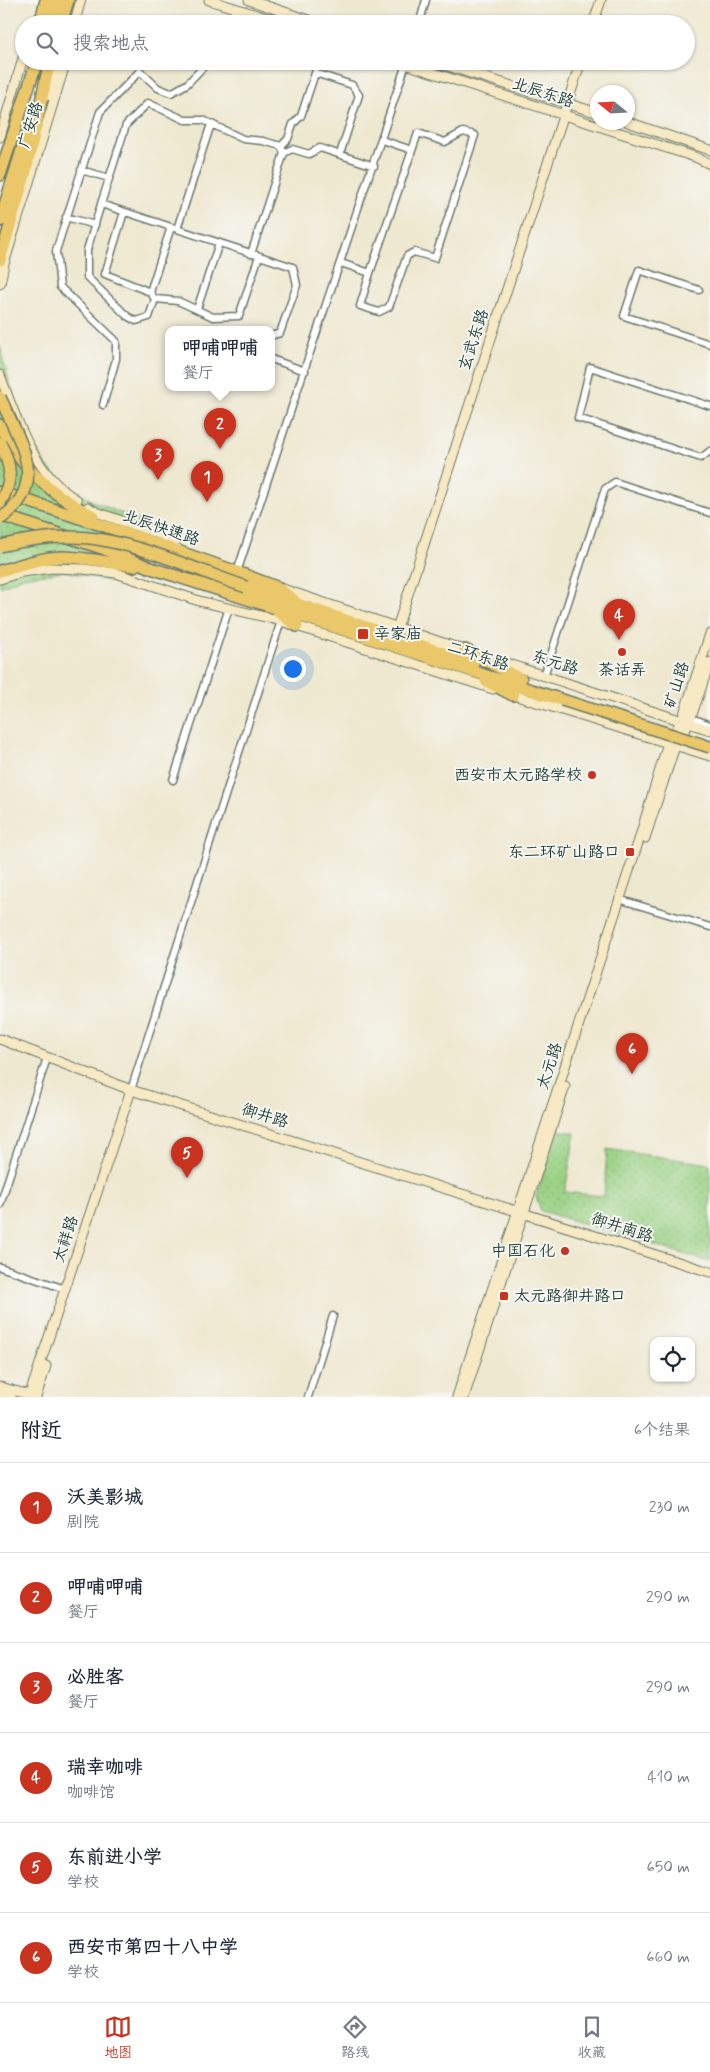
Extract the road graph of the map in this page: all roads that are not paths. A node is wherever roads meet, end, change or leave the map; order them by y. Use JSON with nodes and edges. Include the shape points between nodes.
{"nodes":[{"id":1,"x":44,"y":0,"type":"edge"},
{"id":2,"x":57,"y":0,"type":"edge"},
{"id":3,"x":68,"y":0,"type":"edge"},
{"id":4,"x":81,"y":0,"type":"edge"},
{"id":5,"x":209,"y":0,"type":"edge"},
{"id":6,"x":249,"y":0,"type":"edge"},
{"id":7,"x":426,"y":0,"type":"edge"},
{"id":8,"x":601,"y":0,"type":"edge"},
{"id":9,"x":236,"y":8,"type":"junction"},
{"id":10,"x":38,"y":15,"type":"edge"},
{"id":11,"x":49,"y":15,"type":"edge"},
{"id":12,"x":54,"y":15,"type":"edge"},
{"id":13,"x":58,"y":15,"type":"edge"},
{"id":14,"x":77,"y":15,"type":"edge"},
{"id":15,"x":233,"y":15,"type":"edge"},
{"id":16,"x":257,"y":15,"type":"edge"},
{"id":17,"x":293,"y":15,"type":"edge"},
{"id":18,"x":422,"y":15,"type":"edge"},
{"id":19,"x":596,"y":15,"type":"edge"},
{"id":20,"x":20,"y":70,"type":"edge"},
{"id":21,"x":28,"y":70,"type":"edge"},
{"id":22,"x":34,"y":70,"type":"edge"},
{"id":23,"x":50,"y":70,"type":"edge"},
{"id":24,"x":51,"y":70,"type":"edge"},
{"id":25,"x":63,"y":70,"type":"edge"},
{"id":26,"x":200,"y":70,"type":"edge"},
{"id":27,"x":316,"y":70,"type":"edge"},
{"id":28,"x":405,"y":70,"type":"edge"},
{"id":29,"x":428,"y":70,"type":"edge"},
{"id":30,"x":461,"y":70,"type":"edge"},
{"id":31,"x":577,"y":70,"type":"edge"},
{"id":32,"x":315,"y":73,"type":"junction"},
{"id":33,"x":566,"y":103,"type":"junction"},
{"id":34,"x":590,"y":110,"type":"edge"},
{"id":35,"x":563,"y":115,"type":"junction"},
{"id":36,"x":16,"y":124,"type":"junction"},
{"id":37,"x":211,"y":124,"type":"junction"},
{"id":38,"x":635,"y":124,"type":"edge"},
{"id":39,"x":0,"y":137,"type":"edge"},
{"id":40,"x":288,"y":139,"type":"junction"},
{"id":41,"x":382,"y":140,"type":"junction"},
{"id":42,"x":281,"y":146,"type":"junction"},
{"id":43,"x":292,"y":149,"type":"junction"},
{"id":44,"x":412,"y":150,"type":"junction"},
{"id":45,"x":710,"y":150,"type":"edge"},
{"id":46,"x":284,"y":153,"type":"junction"},
{"id":47,"x":340,"y":154,"type":"junction"},
{"id":48,"x":710,"y":164,"type":"edge"},
{"id":49,"x":374,"y":166,"type":"junction"},
{"id":50,"x":81,"y":170,"type":"junction"},
{"id":51,"x":0,"y":175,"type":"edge"},
{"id":52,"x":109,"y":178,"type":"junction"},
{"id":53,"x":101,"y":204,"type":"junction"},
{"id":54,"x":124,"y":212,"type":"junction"},
{"id":55,"x":66,"y":217,"type":"junction"},
{"id":56,"x":0,"y":222,"type":"edge"},
{"id":57,"x":95,"y":225,"type":"junction"},
{"id":58,"x":174,"y":228,"type":"junction"},
{"id":59,"x":219,"y":243,"type":"junction"},
{"id":60,"x":251,"y":254,"type":"junction"},
{"id":61,"x":259,"y":256,"type":"junction"},
{"id":62,"x":0,"y":260,"type":"edge"},
{"id":63,"x":341,"y":263,"type":"junction"},
{"id":64,"x":370,"y":273,"type":"junction"},
{"id":65,"x":0,"y":284,"type":"edge"},
{"id":66,"x":699,"y":290,"type":"dead end"},
{"id":67,"x":150,"y":292,"type":"junction"},
{"id":68,"x":156,"y":299,"type":"junction"},
{"id":69,"x":197,"y":309,"type":"junction"},
{"id":70,"x":275,"y":335,"type":"edge"},
{"id":71,"x":710,"y":344,"type":"edge"},
{"id":72,"x":275,"y":360,"type":"edge"},
{"id":73,"x":305,"y":370,"type":"junction"},
{"id":74,"x":0,"y":375,"type":"edge"},
{"id":75,"x":0,"y":397,"type":"edge"},
{"id":76,"x":104,"y":405,"type":"dead end"},
{"id":77,"x":710,"y":406,"type":"edge"},
{"id":78,"x":0,"y":425,"type":"edge"},
{"id":79,"x":0,"y":443,"type":"edge"},
{"id":80,"x":710,"y":451,"type":"edge"},
{"id":81,"x":0,"y":492,"type":"edge"},
{"id":82,"x":0,"y":503,"type":"edge"},
{"id":83,"x":710,"y":513,"type":"edge"},
{"id":84,"x":0,"y":515,"type":"edge"},
{"id":85,"x":0,"y":519,"type":"edge"},
{"id":86,"x":123,"y":532,"type":"junction"},
{"id":87,"x":0,"y":546,"type":"edge"},
{"id":88,"x":183,"y":553,"type":"junction"},
{"id":89,"x":151,"y":568,"type":"junction"},
{"id":90,"x":0,"y":571,"type":"edge"},
{"id":91,"x":237,"y":572,"type":"junction"},
{"id":92,"x":0,"y":579,"type":"edge"},
{"id":93,"x":276,"y":587,"type":"junction"},
{"id":94,"x":268,"y":606,"type":"junction"},
{"id":95,"x":229,"y":608,"type":"junction"},
{"id":96,"x":306,"y":608,"type":"junction"},
{"id":97,"x":281,"y":621,"type":"junction"},
{"id":98,"x":297,"y":626,"type":"junction"},
{"id":99,"x":397,"y":628,"type":"junction"},
{"id":100,"x":710,"y":634,"type":"edge"},
{"id":101,"x":465,"y":650,"type":"junction"},
{"id":102,"x":710,"y":662,"type":"edge"},
{"id":103,"x":458,"y":666,"type":"junction"},
{"id":104,"x":544,"y":676,"type":"junction"},
{"id":105,"x":521,"y":679,"type":"junction"},
{"id":106,"x":513,"y":695,"type":"junction"},
{"id":107,"x":564,"y":696,"type":"junction"},
{"id":108,"x":686,"y":722,"type":"junction"},
{"id":109,"x":710,"y":725,"type":"edge"},
{"id":110,"x":710,"y":730,"type":"edge"},
{"id":111,"x":710,"y":739,"type":"edge"},
{"id":112,"x":672,"y":744,"type":"junction"},
{"id":113,"x":710,"y":747,"type":"edge"},
{"id":114,"x":710,"y":756,"type":"edge"},
{"id":115,"x":173,"y":780,"type":"dead end"},
{"id":116,"x":625,"y":900,"type":"junction"},
{"id":117,"x":710,"y":927,"type":"edge"},
{"id":118,"x":0,"y":1039,"type":"edge"},
{"id":119,"x":47,"y":1058,"type":"junction"},
{"id":120,"x":133,"y":1090,"type":"junction"},
{"id":121,"x":0,"y":1204,"type":"edge"},
{"id":122,"x":521,"y":1212,"type":"junction"},
{"id":123,"x":0,"y":1266,"type":"edge"},
{"id":124,"x":710,"y":1272,"type":"edge"},
{"id":125,"x":65,"y":1289,"type":"junction"},
{"id":126,"x":334,"y":1316,"type":"dead end"},
{"id":127,"x":0,"y":1387,"type":"edge"},
{"id":128,"x":0,"y":1394,"type":"edge"},
{"id":129,"x":12,"y":1397,"type":"edge"},
{"id":130,"x":34,"y":1397,"type":"edge"},
{"id":131,"x":308,"y":1397,"type":"edge"},
{"id":132,"x":457,"y":1397,"type":"edge"},
{"id":133,"x":464,"y":1397,"type":"edge"}],
"edges":[{"from":1,"to":10,"type":"main road"},
{"from":1,"to":11,"type":"highway"},
{"from":2,"to":12,"type":"highway"},
{"from":3,"to":13,"type":"highway"},
{"from":4,"to":14,"type":"main road"},
{"from":5,"to":9,"type":"main road"},
{"from":6,"to":17,"type":"main road"},
{"from":7,"to":18,"type":"street"},
{"from":8,"to":19,"type":"main road"},
{"from":9,"to":15,"type":"street"},
{"from":9,"to":16,"type":"main road"},
{"from":20,"to":39,"type":"main road","name":"广安路"},
{"from":21,"to":36,"type":"highway"},
{"from":22,"to":36,"type":"highway"},
{"from":23,"to":56,"type":"highway"},
{"from":24,"to":62,"type":"highway"},
{"from":25,"to":65,"type":"main road","name":"广安路"},
{"from":26,"to":50,"type":"street","via":[[187,84],[171,93],[158,88],[140,71],[100,112]]},
{"from":27,"to":32,"type":"street"},
{"from":28,"to":41,"type":"street"},
{"from":29,"to":35,"type":"main road","name":"北辰东路"},
{"from":30,"to":33,"type":"main road","name":"北辰东路"},
{"from":31,"to":33,"type":"main road","name":"玄武东路"},
{"from":32,"to":40,"type":"street","via":[[301,116],[293,124]]},
{"from":32,"to":47,"type":"street","via":[[352,85],[359,95]]},
{"from":33,"to":34,"type":"main road","name":"北辰东路"},
{"from":33,"to":35,"type":"main road","name":"玄武东路"},
{"from":35,"to":48,"type":"main road","name":"北辰东路"},
{"from":35,"to":99,"type":"main road","name":"玄武东路"},
{"from":36,"to":51,"type":"highway"},
{"from":37,"to":42,"type":"street","via":[[243,139]]},
{"from":37,"to":52,"type":"street","via":[[203,120],[185,120],[148,103],[126,125]]},
{"from":37,"to":58,"type":"street"},
{"from":38,"to":45,"type":"main road"},
{"from":40,"to":42,"type":"street"},
{"from":40,"to":43,"type":"street"},
{"from":41,"to":44,"type":"street"},
{"from":41,"to":49,"type":"street"},
{"from":42,"to":46,"type":"street"},
{"from":43,"to":46,"type":"street"},
{"from":43,"to":47,"type":"street","via":[[309,154],[320,148]]},
{"from":44,"to":64,"type":"street"},
{"from":44,"to":64,"type":"street","via":[[418,133],[445,142],[462,132],[475,135],[435,258],[414,252],[407,256],[389,306],[379,312],[360,306]]},
{"from":46,"to":60,"type":"street"},
{"from":47,"to":49,"type":"street"},
{"from":49,"to":63,"type":"street"},
{"from":50,"to":52,"type":"street"},
{"from":50,"to":55,"type":"street"},
{"from":52,"to":53,"type":"street"},
{"from":53,"to":54,"type":"street"},
{"from":53,"to":57,"type":"street"},
{"from":54,"to":58,"type":"street"},
{"from":54,"to":67,"type":"street","via":[[104,274]]},
{"from":55,"to":57,"type":"street"},
{"from":55,"to":76,"type":"street","via":[[56,250],[60,287],[116,341],[116,359]]},
{"from":57,"to":68,"type":"street","via":[[87,250],[87,277],[136,321],[149,317]]},
{"from":58,"to":59,"type":"street"},
{"from":58,"to":67,"type":"street"},
{"from":59,"to":60,"type":"street"},
{"from":59,"to":69,"type":"street"},
{"from":60,"to":61,"type":"street"},
{"from":61,"to":69,"type":"street","via":[[239,316],[213,317]]},
{"from":61,"to":70,"type":"street","via":[[293,267],[296,285],[280,333]]},
{"from":63,"to":64,"type":"street"},
{"from":63,"to":73,"type":"street"},
{"from":66,"to":71,"type":"street","via":[[639,270],[624,316]]},
{"from":67,"to":68,"type":"street"},
{"from":68,"to":69,"type":"street","via":[[178,301]]},
{"from":72,"to":73,"type":"street"},
{"from":73,"to":91,"type":"street"},
{"from":74,"to":88,"type":"main road","via":[[31,448],[58,486],[96,512],[162,535]]},
{"from":75,"to":85,"type":"highway","bridge":true,"via":[[21,442],[29,473],[23,495],[16,506]]},
{"from":77,"to":80,"type":"street","via":[[590,367],[578,418],[701,458]]},
{"from":78,"to":86,"type":"highway","bridge":true,"via":[[24,464],[49,488],[73,506]]},
{"from":79,"to":82,"type":"highway","bridge":true,"via":[[8,457],[10,478],[8,490]]},
{"from":81,"to":86,"type":"highway","name":"北辰快速路"},
{"from":83,"to":104,"type":"street","via":[[615,482],[605,489]]},
{"from":84,"to":89,"type":"highway","via":[[102,548]]},
{"from":86,"to":88,"type":"highway","name":"北辰快速路"},
{"from":87,"to":96,"type":"highway","bridge":true,"via":[[61,537],[103,540]]},
{"from":88,"to":91,"type":"highway","name":"北辰快速路"},
{"from":89,"to":90,"type":"highway","via":[[59,557]]},
{"from":89,"to":94,"type":"highway","name":"二环东路"},
{"from":91,"to":93,"type":"highway","name":"北辰快速路"},
{"from":92,"to":95,"type":"main road","via":[[52,568],[116,573]]},
{"from":93,"to":96,"type":"highway","name":"北辰快速路"},
{"from":93,"to":99,"type":"main road","name":"东元路"},
{"from":94,"to":98,"type":"highway"},
{"from":94,"to":103,"type":"highway","name":"二环东路"},
{"from":95,"to":97,"type":"main road"},
{"from":95,"to":115,"type":"street"},
{"from":96,"to":105,"type":"highway"},
{"from":97,"to":98,"type":"main road"},
{"from":97,"to":120,"type":"street"},
{"from":98,"to":106,"type":"main road"},
{"from":99,"to":101,"type":"main road","name":"东元路"},
{"from":100,"to":108,"type":"main road","name":"矿山路"},
{"from":101,"to":104,"type":"main road","name":"东元路"},
{"from":101,"to":105,"type":"highway"},
{"from":102,"to":108,"type":"main road","name":"矿山路"},
{"from":103,"to":106,"type":"highway"},
{"from":103,"to":107,"type":"highway","name":"二环东路"},
{"from":104,"to":108,"type":"main road","name":"东元路"},
{"from":105,"to":107,"type":"highway"},
{"from":106,"to":112,"type":"main road"},
{"from":107,"to":111,"type":"highway","name":"二环东路"},
{"from":107,"to":113,"type":"highway","name":"二环东路","bridge":true},
{"from":108,"to":109,"type":"street","via":[[697,720]]},
{"from":108,"to":110,"type":"main road","name":"东元路"},
{"from":108,"to":112,"type":"main road","name":"矿山路"},
{"from":112,"to":114,"type":"main road"},
{"from":112,"to":116,"type":"main road","name":"太元路"},
{"from":112,"to":122,"type":"main road","name":"太元路"},
{"from":116,"to":117,"type":"street"},
{"from":116,"to":122,"type":"main road","name":"太元路"},
{"from":118,"to":119,"type":"main road","name":"御井路"},
{"from":119,"to":120,"type":"main road","name":"御井路"},
{"from":119,"to":121,"type":"street"},
{"from":120,"to":122,"type":"main road","name":"御井路"},
{"from":120,"to":125,"type":"main road","name":"太祥路"},
{"from":120,"to":130,"type":"main road","name":"太祥路"},
{"from":122,"to":124,"type":"main road","name":"御井南路"},
{"from":122,"to":132,"type":"main road","name":"太元路"},
{"from":122,"to":133,"type":"main road","name":"太元路"},
{"from":123,"to":125,"type":"street"},
{"from":125,"to":130,"type":"main road","name":"太祥路"},
{"from":126,"to":131,"type":"street"},
{"from":127,"to":130,"type":"main road"},
{"from":128,"to":129,"type":"main road"}]}
